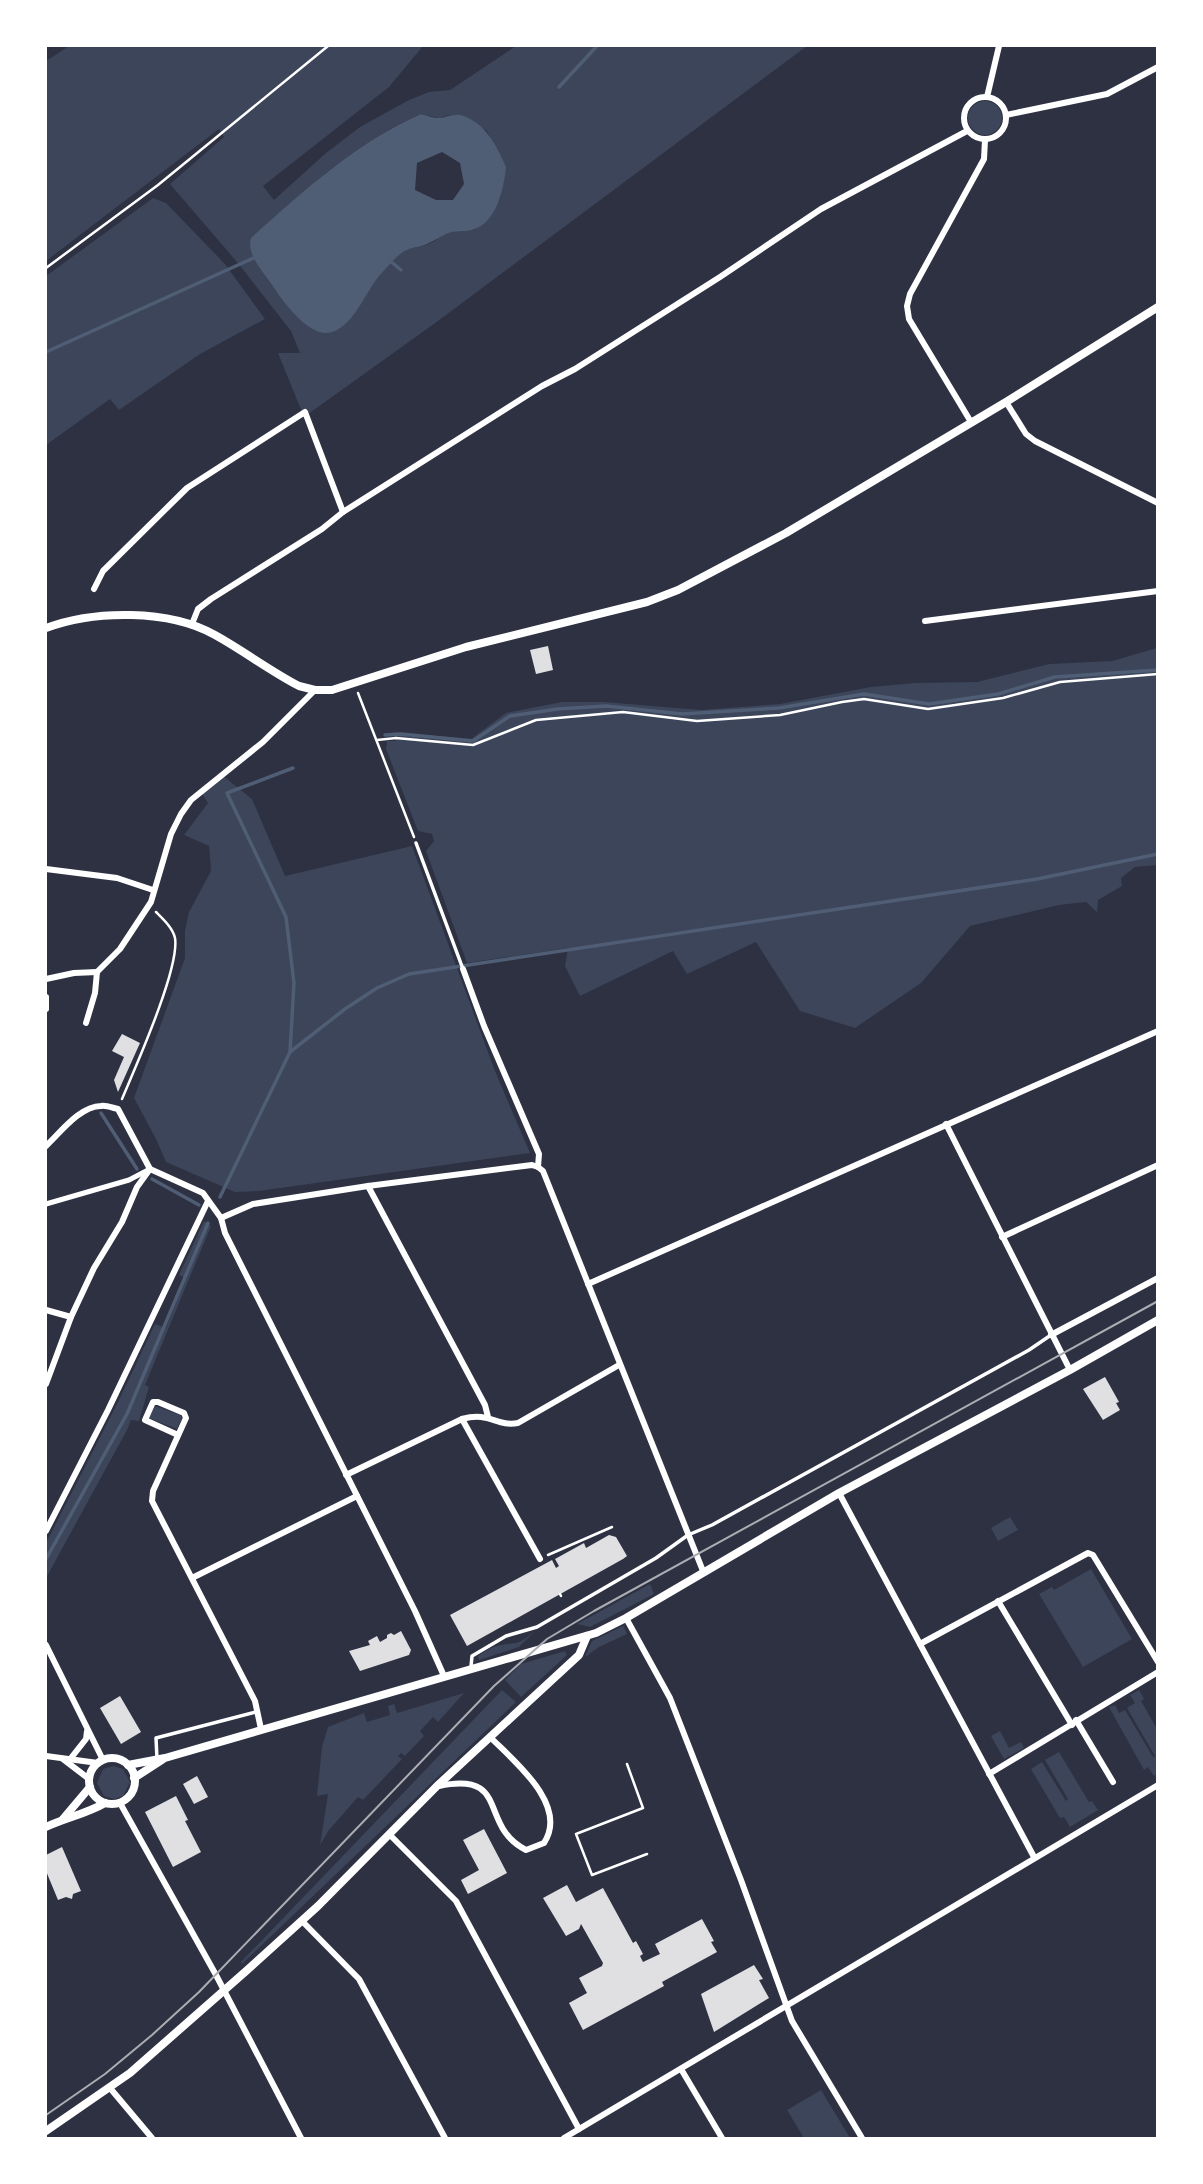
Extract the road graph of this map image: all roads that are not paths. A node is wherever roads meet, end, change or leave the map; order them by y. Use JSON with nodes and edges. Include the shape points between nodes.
{"nodes":[{"id":1,"x":999,"y":46,"type":"edge"},
{"id":2,"x":1157,"y":67,"type":"edge"},
{"id":3,"x":987,"y":97,"type":"junction"},
{"id":4,"x":1006,"y":114,"type":"junction"},
{"id":5,"x":967,"y":131,"type":"junction"},
{"id":6,"x":985,"y":139,"type":"junction"},
{"id":7,"x":1157,"y":307,"type":"edge"},
{"id":8,"x":1006,"y":402,"type":"junction"},
{"id":9,"x":971,"y":422,"type":"junction"},
{"id":10,"x":1157,"y":503,"type":"edge"},
{"id":11,"x":343,"y":512,"type":"junction"},
{"id":12,"x":94,"y":589,"type":"dead end"},
{"id":13,"x":1157,"y":591,"type":"edge"},
{"id":14,"x":925,"y":621,"type":"dead end"},
{"id":15,"x":192,"y":624,"type":"junction"},
{"id":16,"x":46,"y":628,"type":"edge"},
{"id":17,"x":315,"y":690,"type":"junction"},
{"id":18,"x":416,"y":843,"type":"road end"},
{"id":19,"x":46,"y":869,"type":"edge"},
{"id":20,"x":153,"y":890,"type":"junction"},
{"id":21,"x":463,"y":966,"type":"joint"},
{"id":22,"x":97,"y":972,"type":"junction"},
{"id":23,"x":46,"y":979,"type":"edge"},
{"id":24,"x":46,"y":997,"type":"edge"},
{"id":25,"x":46,"y":1009,"type":"edge"},
{"id":26,"x":86,"y":1023,"type":"dead end"},
{"id":27,"x":1157,"y":1031,"type":"edge"},
{"id":28,"x":946,"y":1124,"type":"junction"},
{"id":29,"x":46,"y":1146,"type":"edge"},
{"id":30,"x":1157,"y":1165,"type":"edge"},
{"id":31,"x":538,"y":1167,"type":"junction"},
{"id":32,"x":149,"y":1169,"type":"junction"},
{"id":33,"x":368,"y":1186,"type":"junction"},
{"id":34,"x":208,"y":1201,"type":"junction"},
{"id":35,"x":46,"y":1204,"type":"edge"},
{"id":36,"x":221,"y":1218,"type":"junction"},
{"id":37,"x":1002,"y":1237,"type":"junction"},
{"id":38,"x":1157,"y":1278,"type":"edge"},
{"id":39,"x":588,"y":1284,"type":"junction"},
{"id":40,"x":46,"y":1310,"type":"edge"},
{"id":41,"x":71,"y":1317,"type":"junction"},
{"id":42,"x":1157,"y":1320,"type":"edge"},
{"id":43,"x":1051,"y":1335,"type":"junction"},
{"id":44,"x":46,"y":1363,"type":"edge"},
{"id":45,"x":619,"y":1364,"type":"junction"},
{"id":46,"x":1070,"y":1370,"type":"junction"},
{"id":47,"x":51,"y":1371,"type":"junction"},
{"id":48,"x":46,"y":1384,"type":"edge"},
{"id":49,"x":488,"y":1417,"type":"junction"},
{"id":50,"x":462,"y":1419,"type":"junction"},
{"id":51,"x":178,"y":1435,"type":"junction"},
{"id":52,"x":346,"y":1475,"type":"junction"},
{"id":53,"x":839,"y":1493,"type":"junction"},
{"id":54,"x":357,"y":1496,"type":"junction"},
{"id":55,"x":46,"y":1531,"type":"edge"},
{"id":56,"x":688,"y":1535,"type":"junction"},
{"id":57,"x":540,"y":1559,"type":"road end"},
{"id":58,"x":704,"y":1571,"type":"junction"},
{"id":59,"x":192,"y":1578,"type":"junction"},
{"id":60,"x":998,"y":1601,"type":"junction"},
{"id":61,"x":626,"y":1618,"type":"junction"},
{"id":62,"x":587,"y":1636,"type":"junction"},
{"id":63,"x":920,"y":1644,"type":"junction"},
{"id":64,"x":46,"y":1645,"type":"edge"},
{"id":65,"x":1157,"y":1662,"type":"edge"},
{"id":66,"x":470,"y":1669,"type":"junction"},
{"id":67,"x":1157,"y":1672,"type":"edge"},
{"id":68,"x":444,"y":1676,"type":"junction"},
{"id":69,"x":258,"y":1712,"type":"junction"},
{"id":70,"x":1074,"y":1723,"type":"junction"},
{"id":71,"x":261,"y":1729,"type":"junction"},
{"id":72,"x":87,"y":1730,"type":"junction"},
{"id":73,"x":490,"y":1737,"type":"junction"},
{"id":74,"x":46,"y":1756,"type":"edge"},
{"id":75,"x":67,"y":1758,"type":"junction"},
{"id":76,"x":161,"y":1759,"type":"junction"},
{"id":77,"x":101,"y":1762,"type":"junction"},
{"id":78,"x":128,"y":1765,"type":"junction"},
{"id":79,"x":989,"y":1774,"type":"junction"},
{"id":80,"x":134,"y":1779,"type":"junction"},
{"id":81,"x":1113,"y":1782,"type":"dead end"},
{"id":82,"x":89,"y":1783,"type":"junction"},
{"id":83,"x":1157,"y":1785,"type":"edge"},
{"id":84,"x":437,"y":1786,"type":"junction"},
{"id":85,"x":120,"y":1802,"type":"junction"},
{"id":86,"x":105,"y":1803,"type":"junction"},
{"id":87,"x":63,"y":1819,"type":"junction"},
{"id":88,"x":46,"y":1827,"type":"edge"},
{"id":89,"x":390,"y":1835,"type":"junction"},
{"id":90,"x":1034,"y":1857,"type":"junction"},
{"id":91,"x":302,"y":1921,"type":"junction"},
{"id":92,"x":223,"y":1991,"type":"junction"},
{"id":93,"x":786,"y":2005,"type":"junction"},
{"id":94,"x":681,"y":2069,"type":"junction"},
{"id":95,"x":110,"y":2088,"type":"junction"},
{"id":96,"x":579,"y":2129,"type":"junction"},
{"id":97,"x":46,"y":2131,"type":"edge"},
{"id":98,"x":152,"y":2138,"type":"edge"},
{"id":99,"x":301,"y":2138,"type":"edge"},
{"id":100,"x":445,"y":2138,"type":"edge"},
{"id":101,"x":564,"y":2138,"type":"edge"},
{"id":102,"x":722,"y":2138,"type":"edge"},
{"id":103,"x":862,"y":2138,"type":"edge"}],
"edges":[{"from":1,"to":3,"type":"street"},
{"from":2,"to":4,"type":"street","via":[[1107,94]]},
{"from":3,"to":4,"type":"street","via":[[1000,103]]},
{"from":3,"to":5,"type":"street","via":[[974,99],[965,109]]},
{"from":4,"to":6,"type":"street","via":[[999,135]]},
{"from":5,"to":6,"type":"street"},
{"from":5,"to":11,"type":"street","via":[[821,209]]},
{"from":6,"to":9,"type":"street","via":[[984,159],[908,306],[909,319]]},
{"from":7,"to":8,"type":"street"},
{"from":8,"to":9,"type":"street"},
{"from":8,"to":10,"type":"street","via":[[1035,442]]},
{"from":9,"to":17,"type":"street","via":[[786,533],[678,590],[647,602],[466,647],[332,690]]},
{"from":11,"to":12,"type":"street","via":[[305,412],[187,488],[103,571]]},
{"from":11,"to":15,"type":"street","via":[[211,599],[198,609]]},
{"from":13,"to":14,"type":"street"},
{"from":15,"to":16,"type":"street","via":[[116,615]]},
{"from":15,"to":17,"type":"street","via":[[299,686]]},
{"from":17,"to":20,"type":"street","via":[[263,742],[191,800],[171,834]]},
{"from":18,"to":21,"type":"lane"},
{"from":19,"to":20,"type":"street","via":[[117,878]]},
{"from":20,"to":22,"type":"street","via":[[151,902],[120,949]]},
{"from":21,"to":31,"type":"street","via":[[539,1154]]},
{"from":22,"to":23,"type":"street"},
{"from":22,"to":26,"type":"street"},
{"from":24,"to":25,"type":"street"},
{"from":27,"to":28,"type":"street"},
{"from":28,"to":37,"type":"street"},
{"from":28,"to":39,"type":"street"},
{"from":29,"to":32,"type":"street","via":[[69,1121],[90,1109],[99,1105],[118,1109]]},
{"from":30,"to":37,"type":"street"},
{"from":31,"to":33,"type":"street"},
{"from":31,"to":39,"type":"street"},
{"from":32,"to":34,"type":"street","via":[[202,1193]]},
{"from":32,"to":35,"type":"street","via":[[129,1180]]},
{"from":32,"to":41,"type":"street"},
{"from":33,"to":36,"type":"street","via":[[253,1204]]},
{"from":33,"to":49,"type":"street"},
{"from":34,"to":36,"type":"street"},
{"from":34,"to":55,"type":"street"},
{"from":36,"to":52,"type":"street"},
{"from":37,"to":43,"type":"street"},
{"from":38,"to":43,"type":"street"},
{"from":39,"to":45,"type":"street"},
{"from":40,"to":41,"type":"street"},
{"from":41,"to":47,"type":"street"},
{"from":42,"to":46,"type":"street"},
{"from":43,"to":46,"type":"street"},
{"from":43,"to":56,"type":"lane"},
{"from":44,"to":47,"type":"street"},
{"from":45,"to":49,"type":"street","via":[[518,1423]]},
{"from":45,"to":56,"type":"street"},
{"from":46,"to":53,"type":"street"},
{"from":47,"to":48,"type":"street"},
{"from":49,"to":50,"type":"street"},
{"from":50,"to":52,"type":"street"},
{"from":50,"to":57,"type":"street"},
{"from":51,"to":51,"type":"street","via":[[184,1413],[153,1402],[145,1420]]},
{"from":51,"to":59,"type":"street","via":[[152,1501]]},
{"from":52,"to":54,"type":"street"},
{"from":53,"to":58,"type":"street"},
{"from":53,"to":63,"type":"street"},
{"from":54,"to":59,"type":"street"},
{"from":54,"to":68,"type":"street"},
{"from":56,"to":58,"type":"street"},
{"from":56,"to":66,"type":"lane","via":[[537,1627],[485,1647],[472,1656]]},
{"from":58,"to":61,"type":"street"},
{"from":59,"to":69,"type":"street"},
{"from":60,"to":63,"type":"street"},
{"from":60,"to":65,"type":"street","via":[[1088,1553]]},
{"from":60,"to":70,"type":"street"},
{"from":61,"to":62,"type":"street"},
{"from":61,"to":93,"type":"street","via":[[670,1698]]},
{"from":62,"to":66,"type":"street"},
{"from":62,"to":73,"type":"street","via":[[579,1655]]},
{"from":63,"to":79,"type":"street"},
{"from":64,"to":72,"type":"street"},
{"from":66,"to":68,"type":"street"},
{"from":67,"to":70,"type":"street"},
{"from":68,"to":71,"type":"street"},
{"from":69,"to":71,"type":"street"},
{"from":69,"to":76,"type":"lane","via":[[156,1738]]},
{"from":70,"to":79,"type":"street"},
{"from":70,"to":81,"type":"street"},
{"from":71,"to":76,"type":"street"},
{"from":72,"to":75,"type":"street","via":[[86,1739]]},
{"from":72,"to":77,"type":"street"},
{"from":73,"to":84,"type":"street"},
{"from":73,"to":84,"type":"street","via":[[542,1795],[551,1825],[544,1843],[526,1850],[514,1844],[479,1785]]},
{"from":74,"to":75,"type":"street"},
{"from":75,"to":77,"type":"street"},
{"from":75,"to":82,"type":"street"},
{"from":76,"to":78,"type":"street"},
{"from":76,"to":80,"type":"street"},
{"from":77,"to":78,"type":"street","via":[[119,1760]]},
{"from":77,"to":82,"type":"street"},
{"from":78,"to":80,"type":"street"},
{"from":79,"to":90,"type":"street"},
{"from":80,"to":85,"type":"street","via":[[131,1793]]},
{"from":82,"to":86,"type":"street","via":[[94,1796]]},
{"from":82,"to":87,"type":"street"},
{"from":83,"to":90,"type":"street"},
{"from":84,"to":89,"type":"street"},
{"from":85,"to":86,"type":"street"},
{"from":85,"to":92,"type":"street"},
{"from":86,"to":87,"type":"street"},
{"from":87,"to":88,"type":"street"},
{"from":89,"to":91,"type":"street"},
{"from":89,"to":96,"type":"street","via":[[461,1908]]},
{"from":90,"to":93,"type":"street"},
{"from":91,"to":92,"type":"street"},
{"from":91,"to":100,"type":"street","via":[[359,1979]]},
{"from":92,"to":95,"type":"street"},
{"from":92,"to":99,"type":"street"},
{"from":93,"to":94,"type":"street"},
{"from":93,"to":103,"type":"street"},
{"from":94,"to":96,"type":"street"},
{"from":94,"to":102,"type":"street"},
{"from":95,"to":97,"type":"street"},
{"from":95,"to":98,"type":"street"},
{"from":96,"to":101,"type":"street"}]}
